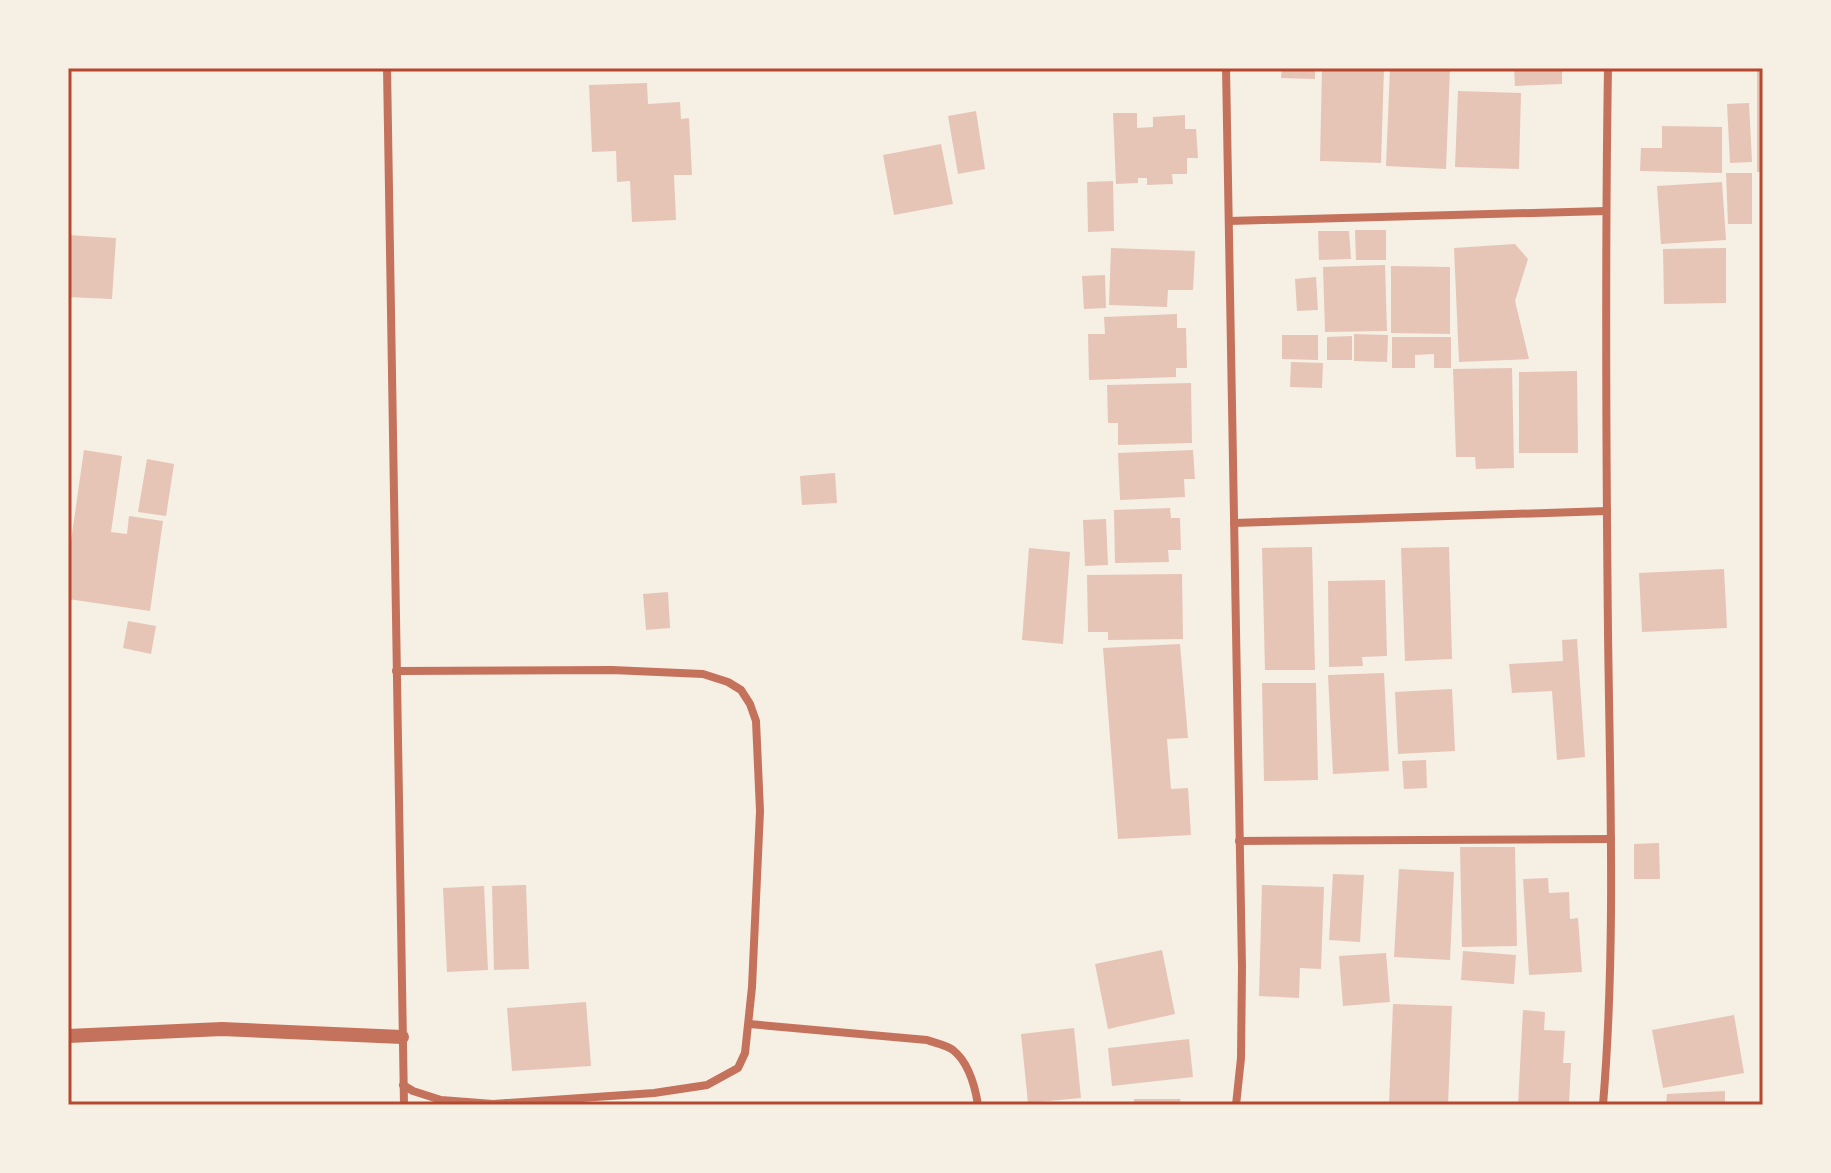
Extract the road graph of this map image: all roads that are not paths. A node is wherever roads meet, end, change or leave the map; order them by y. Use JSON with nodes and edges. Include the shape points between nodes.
{"nodes":[{"id":1,"x":387,"y":68,"type":"edge"},
{"id":2,"x":1226,"y":68,"type":"edge"},
{"id":3,"x":1608,"y":68,"type":"edge"},
{"id":4,"x":1606,"y":211,"type":"junction"},
{"id":5,"x":1229,"y":221,"type":"junction"},
{"id":6,"x":1607,"y":511,"type":"junction"},
{"id":7,"x":1234,"y":523,"type":"junction"},
{"id":8,"x":396,"y":671,"type":"junction"},
{"id":9,"x":1611,"y":839,"type":"junction"},
{"id":10,"x":1239,"y":841,"type":"junction"},
{"id":11,"x":749,"y":1024,"type":"junction"},
{"id":12,"x":68,"y":1036,"type":"edge"},
{"id":13,"x":402,"y":1037,"type":"junction"},
{"id":14,"x":403,"y":1085,"type":"junction"},
{"id":15,"x":404,"y":1105,"type":"edge"},
{"id":16,"x":978,"y":1105,"type":"edge"},
{"id":17,"x":1236,"y":1105,"type":"edge"},
{"id":18,"x":1603,"y":1105,"type":"edge"}],
"edges":[{"from":1,"to":8,"type":"street"},
{"from":2,"to":5,"type":"street"},
{"from":3,"to":4,"type":"street"},
{"from":4,"to":5,"type":"street"},
{"from":4,"to":6,"type":"street"},
{"from":5,"to":7,"type":"street"},
{"from":6,"to":7,"type":"street"},
{"from":6,"to":9,"type":"street"},
{"from":7,"to":10,"type":"street"},
{"from":8,"to":11,"type":"street","via":[[703,674],[741,690],[756,721],[760,811]]},
{"from":8,"to":13,"type":"street"},
{"from":9,"to":10,"type":"street"},
{"from":9,"to":18,"type":"street"},
{"from":10,"to":17,"type":"street","via":[[1241,1043]]},
{"from":11,"to":14,"type":"street","via":[[738,1068],[707,1085],[493,1104],[441,1100]]},
{"from":11,"to":16,"type":"street","via":[[927,1040],[952,1050],[967,1068]]},
{"from":12,"to":13,"type":"street","via":[[222,1029]]},
{"from":13,"to":14,"type":"street"},
{"from":14,"to":15,"type":"street"}]}
